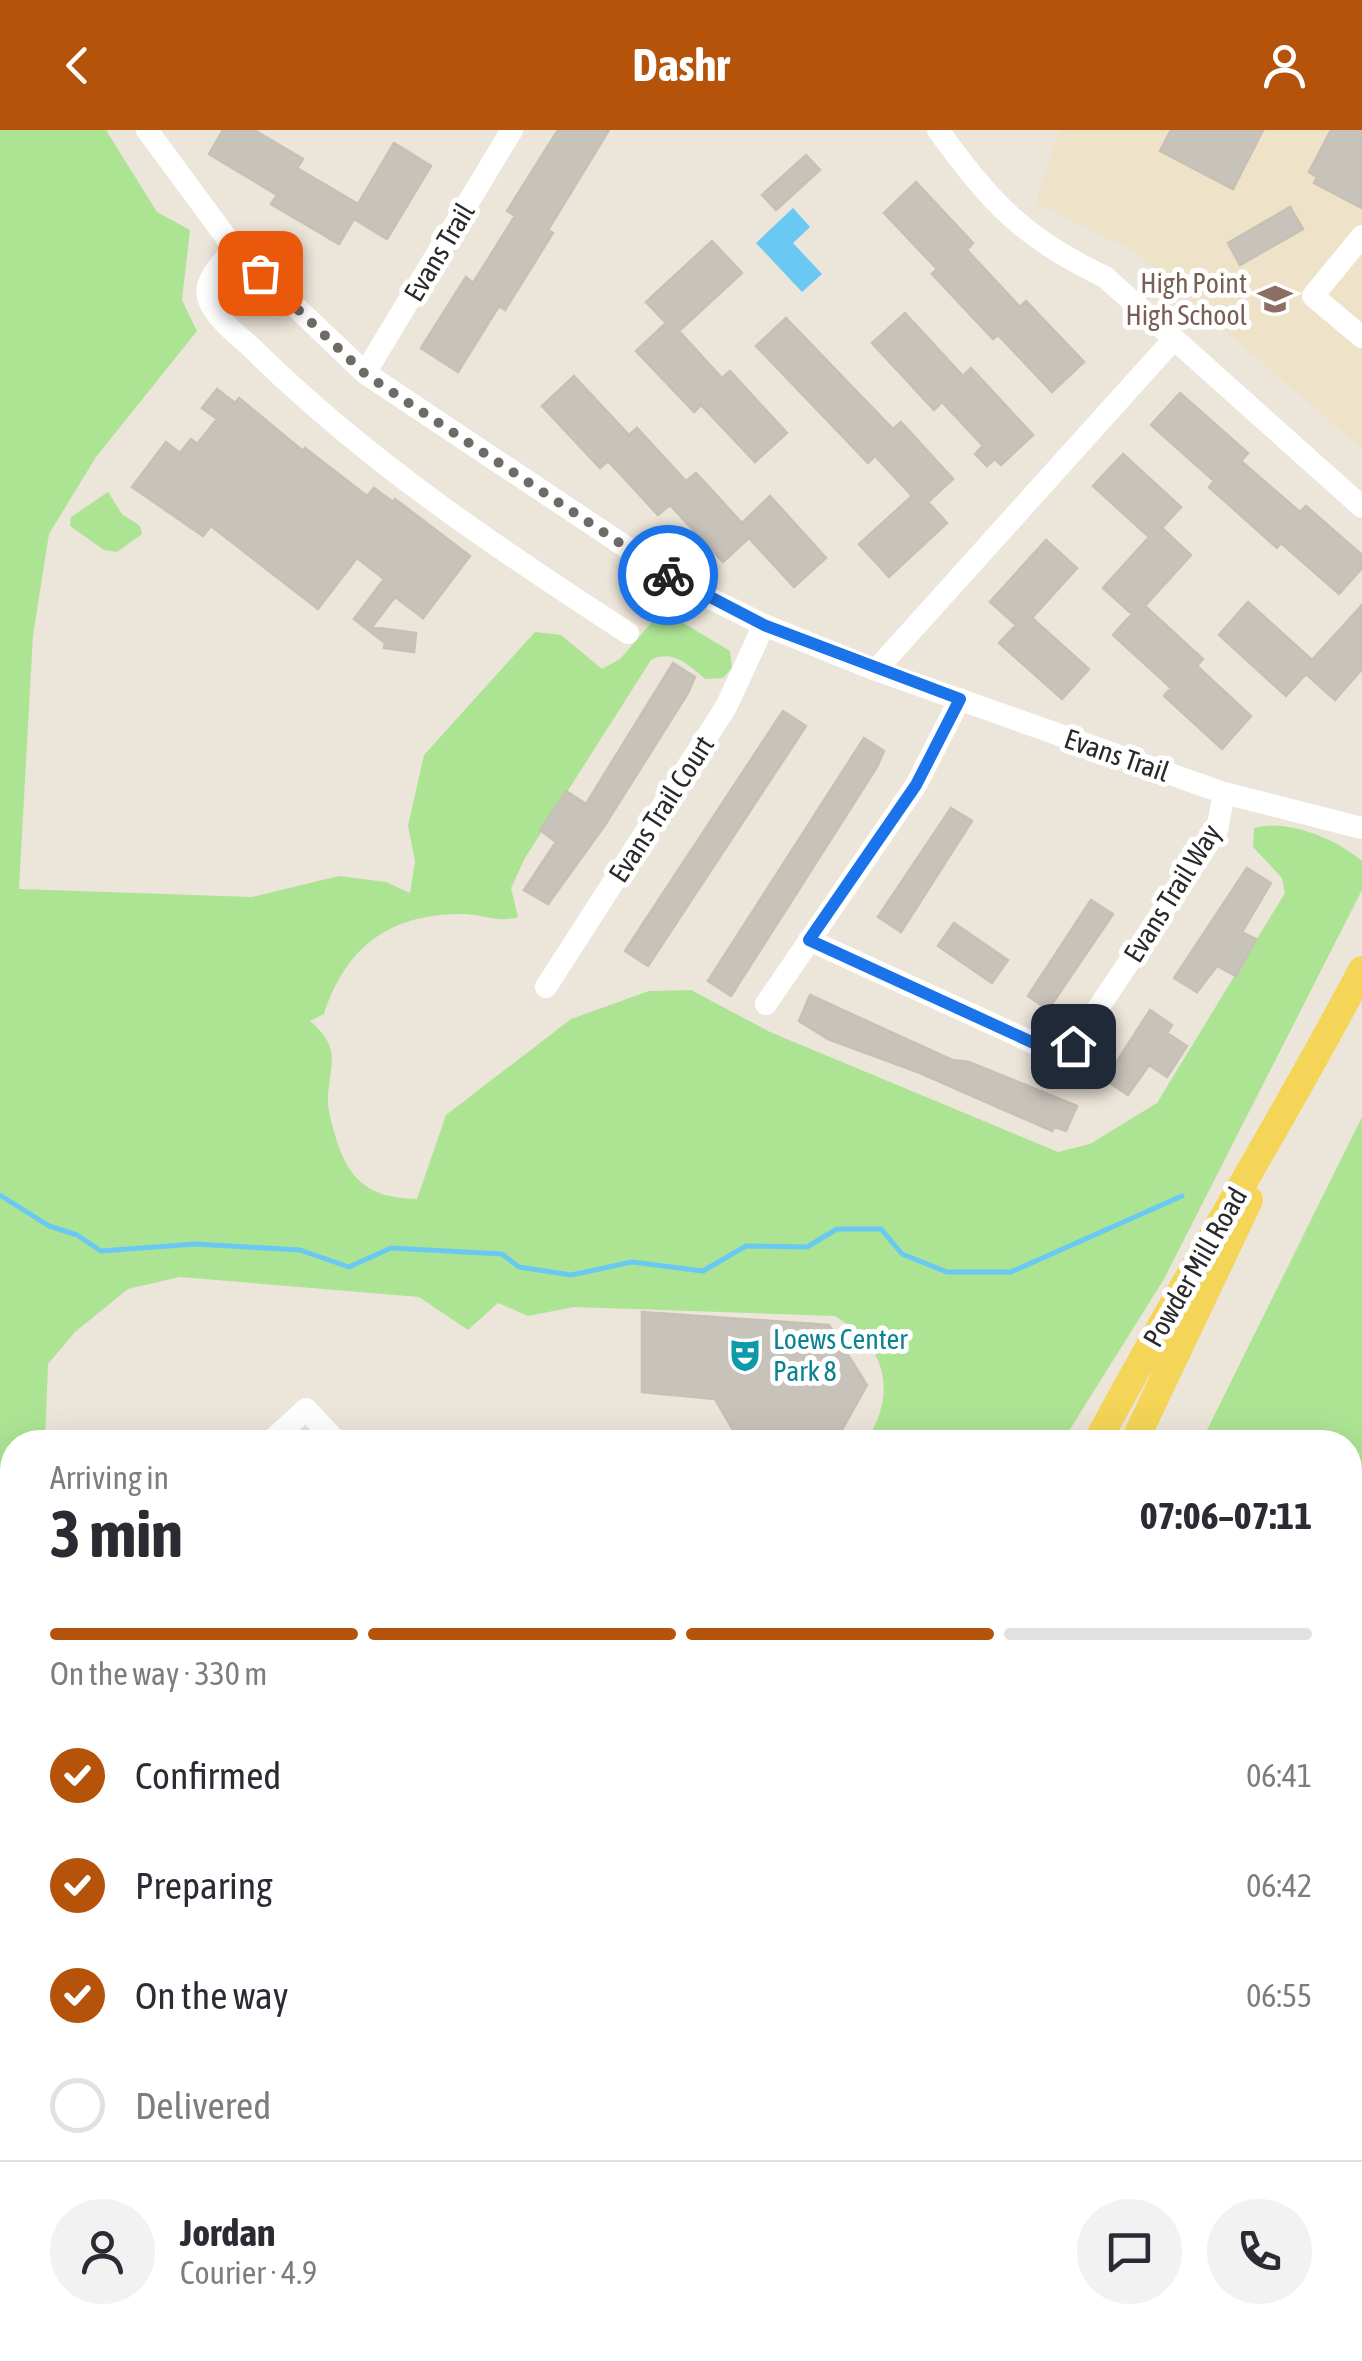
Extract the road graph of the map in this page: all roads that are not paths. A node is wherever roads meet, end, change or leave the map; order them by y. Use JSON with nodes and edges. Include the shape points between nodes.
{"nodes":[{"id":1,"x":147,"y":130,"type":"edge"},
{"id":2,"x":512,"y":130,"type":"edge"},
{"id":3,"x":938,"y":130,"type":"edge"},
{"id":4,"x":1362,"y":236,"type":"edge"},
{"id":5,"x":234,"y":248,"type":"junction"},
{"id":6,"x":1362,"y":337,"type":"edge"},
{"id":7,"x":1174,"y":339,"type":"junction"},
{"id":8,"x":365,"y":374,"type":"junction"},
{"id":9,"x":1362,"y":508,"type":"edge"},
{"id":10,"x":764,"y":625,"type":"junction"},
{"id":11,"x":628,"y":633,"type":"dead end"},
{"id":12,"x":876,"y":670,"type":"junction"},
{"id":13,"x":960,"y":699,"type":"junction"},
{"id":14,"x":1224,"y":792,"type":"junction"},
{"id":15,"x":1362,"y":828,"type":"edge"},
{"id":16,"x":809,"y":940,"type":"junction"},
{"id":17,"x":1362,"y":970,"type":"edge"},
{"id":18,"x":546,"y":987,"type":"dead end"},
{"id":19,"x":766,"y":1004,"type":"dead end"},
{"id":20,"x":1297,"y":1094,"type":"junction"},
{"id":21,"x":283,"y":1430,"type":"edge"},
{"id":22,"x":326,"y":1430,"type":"edge"},
{"id":23,"x":1104,"y":1430,"type":"edge"},
{"id":24,"x":1140,"y":1430,"type":"edge"}],
"edges":[{"from":1,"to":5,"type":"street","name":"Evans Trail"},
{"from":2,"to":8,"type":"street","name":"Evans Trail"},
{"from":3,"to":7,"type":"street","via":[[1014,224],[1105,277]]},
{"from":4,"to":6,"type":"street","via":[[1313,296]]},
{"from":5,"to":8,"type":"street","name":"Evans Trail"},
{"from":5,"to":11,"type":"street","via":[[207,288],[222,320],[452,518]]},
{"from":7,"to":9,"type":"street"},
{"from":7,"to":12,"type":"street"},
{"from":8,"to":10,"type":"street","name":"Evans Trail","via":[[683,584]]},
{"from":10,"to":12,"type":"street","name":"Evans Trail"},
{"from":10,"to":18,"type":"street","name":"Evans Trail Court","via":[[726,708]]},
{"from":12,"to":13,"type":"street","name":"Evans Trail"},
{"from":13,"to":14,"type":"street","name":"Evans Trail"},
{"from":13,"to":16,"type":"street","via":[[916,785]]},
{"from":14,"to":15,"type":"street","name":"Evans Trail"},
{"from":14,"to":16,"type":"street","name":"Evans Trail Way","via":[[1217,830],[1073,1046],[1060,1055]]},
{"from":16,"to":19,"type":"street"},
{"from":17,"to":20,"type":"main road","name":"Powder Mill Road"},
{"from":20,"to":23,"type":"main road","name":"Powder Mill Road","via":[[1178,1290]]},
{"from":20,"to":24,"type":"main road","name":"Powder Mill Road"},
{"from":21,"to":22,"type":"street","via":[[306,1409]]}]}
